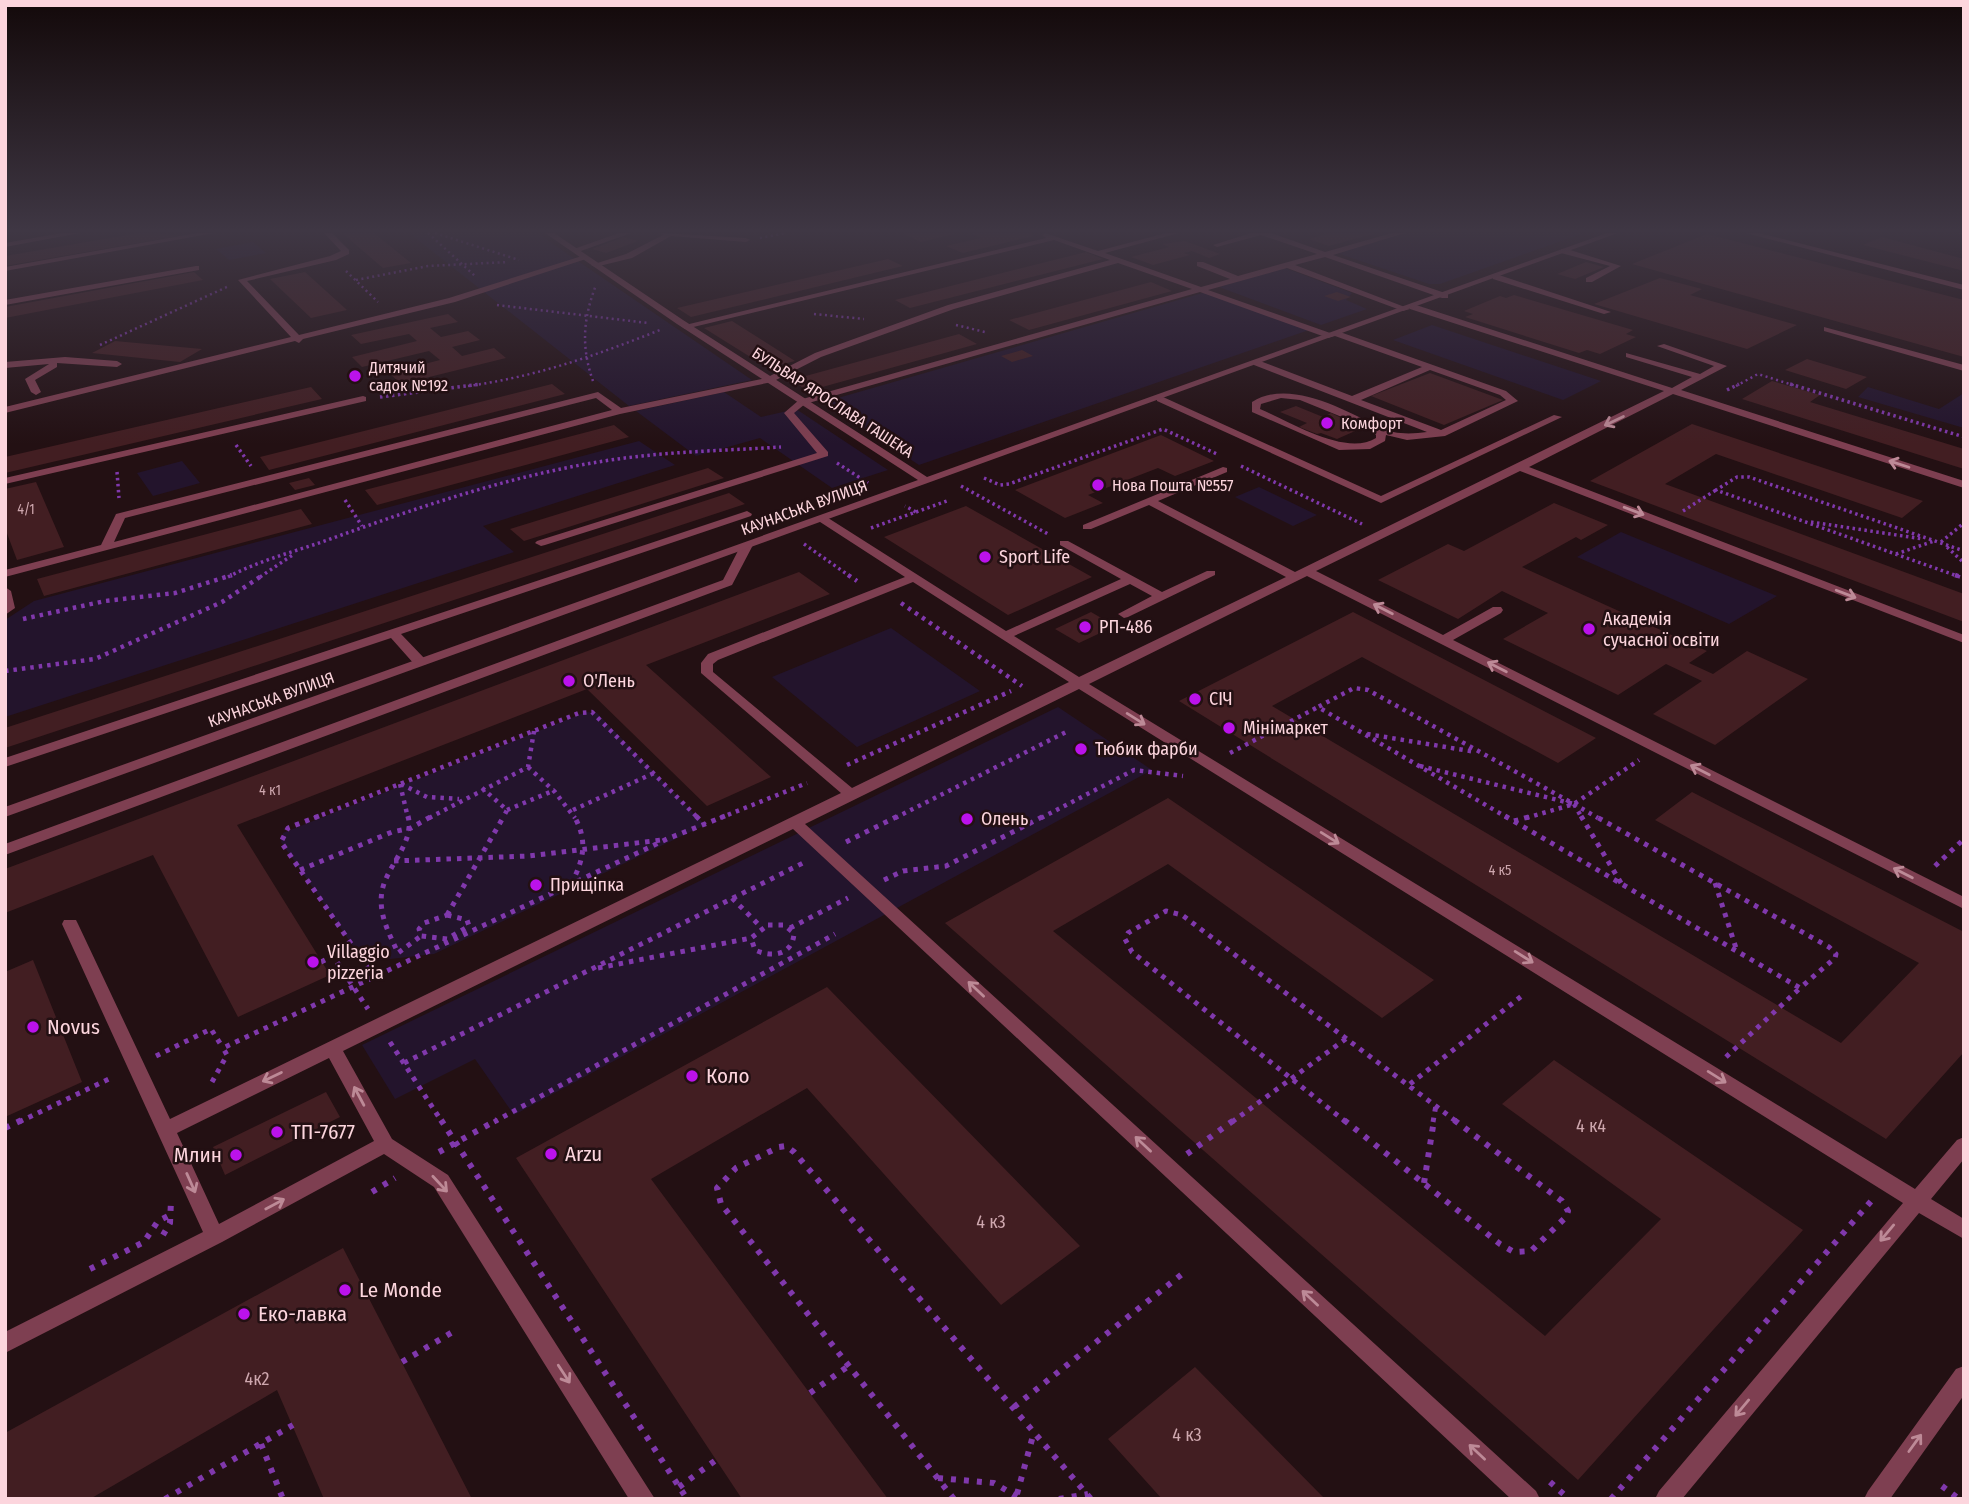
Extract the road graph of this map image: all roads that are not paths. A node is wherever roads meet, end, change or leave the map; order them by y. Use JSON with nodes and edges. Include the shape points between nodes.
{"nodes":[{"id":1,"x":265,"y":303,"type":"edge"},
{"id":2,"x":439,"y":303,"type":"edge"},
{"id":3,"x":652,"y":303,"type":"edge"},
{"id":4,"x":781,"y":303,"type":"edge"},
{"id":5,"x":965,"y":303,"type":"edge"},
{"id":6,"x":1151,"y":303,"type":"edge"},
{"id":7,"x":1242,"y":303,"type":"edge"},
{"id":8,"x":1396,"y":303,"type":"edge"},
{"id":9,"x":1424,"y":303,"type":"edge"},
{"id":10,"x":1579,"y":303,"type":"edge"},
{"id":11,"x":1410,"y":308,"type":"junction"},
{"id":12,"x":1607,"y":312,"type":"dead end"},
{"id":13,"x":685,"y":326,"type":"junction"},
{"id":14,"x":1827,"y":329,"type":"dead end"},
{"id":15,"x":1334,"y":335,"type":"junction"},
{"id":16,"x":299,"y":340,"type":"junction"},
{"id":17,"x":1661,"y":346,"type":"dead end"},
{"id":18,"x":1629,"y":355,"type":"dead end"},
{"id":19,"x":65,"y":360,"type":"junction"},
{"id":20,"x":1257,"y":363,"type":"junction"},
{"id":21,"x":117,"y":364,"type":"dead end"},
{"id":22,"x":5,"y":365,"type":"edge"},
{"id":23,"x":1430,"y":367,"type":"junction"},
{"id":24,"x":1964,"y":368,"type":"edge"},
{"id":25,"x":1701,"y":377,"type":"junction"},
{"id":26,"x":769,"y":380,"type":"junction"},
{"id":27,"x":1675,"y":391,"type":"junction"},
{"id":28,"x":36,"y":392,"type":"dead end"},
{"id":29,"x":362,"y":399,"type":"road end"},
{"id":30,"x":1160,"y":399,"type":"junction"},
{"id":31,"x":1352,"y":400,"type":"junction"},
{"id":32,"x":803,"y":402,"type":"junction"},
{"id":33,"x":5,"y":410,"type":"edge"},
{"id":34,"x":619,"y":411,"type":"junction"},
{"id":35,"x":1557,"y":417,"type":"dead end"},
{"id":36,"x":1378,"y":430,"type":"junction"},
{"id":37,"x":1441,"y":435,"type":"junction"},
{"id":38,"x":1224,"y":464,"type":"road end"},
{"id":39,"x":1520,"y":467,"type":"junction"},
{"id":40,"x":925,"y":480,"type":"junction"},
{"id":41,"x":5,"y":481,"type":"edge"},
{"id":42,"x":1964,"y":485,"type":"edge"},
{"id":43,"x":1149,"y":501,"type":"junction"},
{"id":44,"x":747,"y":514,"type":"dead end"},
{"id":45,"x":821,"y":518,"type":"junction"},
{"id":46,"x":1087,"y":527,"type":"dead end"},
{"id":47,"x":541,"y":543,"type":"dead end"},
{"id":48,"x":1064,"y":543,"type":"road end"},
{"id":49,"x":747,"y":545,"type":"junction"},
{"id":50,"x":106,"y":547,"type":"junction"},
{"id":51,"x":1210,"y":573,"type":"dead end"},
{"id":52,"x":1300,"y":573,"type":"junction"},
{"id":53,"x":5,"y":574,"type":"edge"},
{"id":54,"x":916,"y":577,"type":"junction"},
{"id":55,"x":1130,"y":579,"type":"junction"},
{"id":56,"x":1161,"y":596,"type":"junction"},
{"id":57,"x":1497,"y":610,"type":"dead end"},
{"id":58,"x":1124,"y":614,"type":"dead end"},
{"id":59,"x":393,"y":633,"type":"junction"},
{"id":60,"x":1006,"y":635,"type":"junction"},
{"id":61,"x":1964,"y":639,"type":"edge"},
{"id":62,"x":1444,"y":640,"type":"junction"},
{"id":63,"x":420,"y":662,"type":"junction"},
{"id":64,"x":1078,"y":682,"type":"junction"},
{"id":65,"x":5,"y":762,"type":"edge"},
{"id":66,"x":852,"y":795,"type":"junction"},
{"id":67,"x":5,"y":812,"type":"edge"},
{"id":68,"x":795,"y":823,"type":"junction"},
{"id":69,"x":5,"y":849,"type":"edge"},
{"id":70,"x":1964,"y":904,"type":"edge"},
{"id":71,"x":70,"y":925,"type":"dead end"},
{"id":72,"x":333,"y":1048,"type":"junction"},
{"id":73,"x":167,"y":1129,"type":"junction"},
{"id":74,"x":385,"y":1144,"type":"junction"},
{"id":75,"x":1964,"y":1145,"type":"edge"},
{"id":76,"x":1916,"y":1200,"type":"junction"},
{"id":77,"x":1964,"y":1230,"type":"edge"},
{"id":78,"x":215,"y":1236,"type":"junction"},
{"id":79,"x":5,"y":1343,"type":"edge"},
{"id":80,"x":1964,"y":1376,"type":"edge"},
{"id":81,"x":643,"y":1499,"type":"edge"},
{"id":82,"x":1528,"y":1499,"type":"edge"},
{"id":83,"x":1667,"y":1499,"type":"edge"},
{"id":84,"x":1876,"y":1499,"type":"edge"}],
"edges":[{"from":1,"to":16,"type":"street"},
{"from":2,"to":16,"type":"street"},
{"from":3,"to":13,"type":"street","name":"БУЛЬВАР ЯРОСЛАВА ГАШЕКА"},
{"from":4,"to":13,"type":"street"},
{"from":5,"to":26,"type":"street","via":[[818,355]]},
{"from":6,"to":32,"type":"street"},
{"from":7,"to":15,"type":"street"},
{"from":8,"to":11,"type":"street"},
{"from":9,"to":11,"type":"street","name":"КАУНАСЬКА ВУЛИЦЯ"},
{"from":10,"to":12,"type":"street"},
{"from":11,"to":15,"type":"street","name":"КАУНАСЬКА ВУЛИЦЯ"},
{"from":11,"to":27,"type":"street","via":[[1467,321]]},
{"from":13,"to":26,"type":"street","name":"БУЛЬВАР ЯРОСЛАВА ГАШЕКА"},
{"from":14,"to":24,"type":"street"},
{"from":15,"to":20,"type":"street","name":"КАУНАСЬКА ВУЛИЦЯ"},
{"from":15,"to":23,"type":"street"},
{"from":16,"to":33,"type":"street"},
{"from":17,"to":25,"type":"street","via":[[1722,366]]},
{"from":18,"to":25,"type":"street"},
{"from":19,"to":21,"type":"street"},
{"from":19,"to":22,"type":"street"},
{"from":19,"to":28,"type":"street","via":[[32,375],[30,382]]},
{"from":20,"to":30,"type":"street","name":"КАУНАСЬКА ВУЛИЦЯ"},
{"from":20,"to":31,"type":"street"},
{"from":23,"to":31,"type":"street"},
{"from":23,"to":37,"type":"street","via":[[1503,393],[1513,401]]},
{"from":25,"to":27,"type":"street"},
{"from":26,"to":32,"type":"street","name":"БУЛЬВАР ЯРОСЛАВА ГАШЕКА"},
{"from":26,"to":34,"type":"street"},
{"from":27,"to":39,"type":"street","one_way":true},
{"from":42,"to":27,"type":"street","one_way":true},
{"from":29,"to":41,"type":"street"},
{"from":30,"to":35,"type":"street","via":[[1381,500]]},
{"from":30,"to":40,"type":"street","name":"КАУНАСЬКА ВУЛИЦЯ"},
{"from":31,"to":37,"type":"street"},
{"from":32,"to":40,"type":"street","name":"БУЛЬВАР ЯРОСЛАВА ГАШЕКА"},
{"from":32,"to":47,"type":"street","via":[[789,413],[824,454]]},
{"from":34,"to":50,"type":"street"},
{"from":34,"to":50,"type":"street","via":[[598,395],[120,516]]},
{"from":36,"to":36,"type":"street","via":[[1381,439],[1370,446],[1339,447],[1259,415],[1254,406],[1271,396],[1303,397]]},
{"from":36,"to":37,"type":"street","via":[[1407,437]]},
{"from":38,"to":43,"type":"street"},
{"from":39,"to":52,"type":"street"},
{"from":39,"to":61,"type":"street","one_way":true},
{"from":40,"to":45,"type":"street","name":"КАУНАСЬКА ВУЛИЦЯ"},
{"from":43,"to":46,"type":"street"},
{"from":43,"to":52,"type":"street"},
{"from":44,"to":59,"type":"street"},
{"from":45,"to":49,"type":"street","name":"КАУНАСЬКА ВУЛИЦЯ"},
{"from":45,"to":54,"type":"street"},
{"from":48,"to":55,"type":"street"},
{"from":49,"to":63,"type":"street","name":"КАУНАСЬКА ВУЛИЦЯ"},
{"from":49,"to":69,"type":"street","via":[[729,582]]},
{"from":50,"to":53,"type":"street"},
{"from":51,"to":56,"type":"street"},
{"from":62,"to":52,"type":"street","one_way":true},
{"from":52,"to":64,"type":"street"},
{"from":54,"to":60,"type":"street"},
{"from":54,"to":66,"type":"street","via":[[706,663],[707,673]]},
{"from":55,"to":56,"type":"street"},
{"from":55,"to":60,"type":"street"},
{"from":56,"to":58,"type":"street"},
{"from":57,"to":62,"type":"street"},
{"from":59,"to":63,"type":"street"},
{"from":59,"to":65,"type":"street"},
{"from":60,"to":64,"type":"street"},
{"from":70,"to":62,"type":"street","one_way":true},
{"from":63,"to":67,"type":"street","name":"КАУНАСЬКА ВУЛИЦЯ"},
{"from":64,"to":66,"type":"street"},
{"from":64,"to":76,"type":"street","one_way":true},
{"from":66,"to":68,"type":"street"},
{"from":68,"to":72,"type":"street"},
{"from":82,"to":68,"type":"street","one_way":true,"via":[[875,885],[826,852]]},
{"from":71,"to":73,"type":"street"},
{"from":72,"to":73,"type":"street","one_way":true},
{"from":74,"to":72,"type":"street","one_way":true},
{"from":73,"to":78,"type":"street","one_way":true},
{"from":78,"to":74,"type":"street","one_way":true},
{"from":74,"to":81,"type":"street","one_way":true,"via":[[441,1181]]},
{"from":75,"to":76,"type":"street"},
{"from":76,"to":77,"type":"street"},
{"from":76,"to":83,"type":"street","one_way":true},
{"from":78,"to":79,"type":"street"},
{"from":84,"to":80,"type":"street","one_way":true}]}
